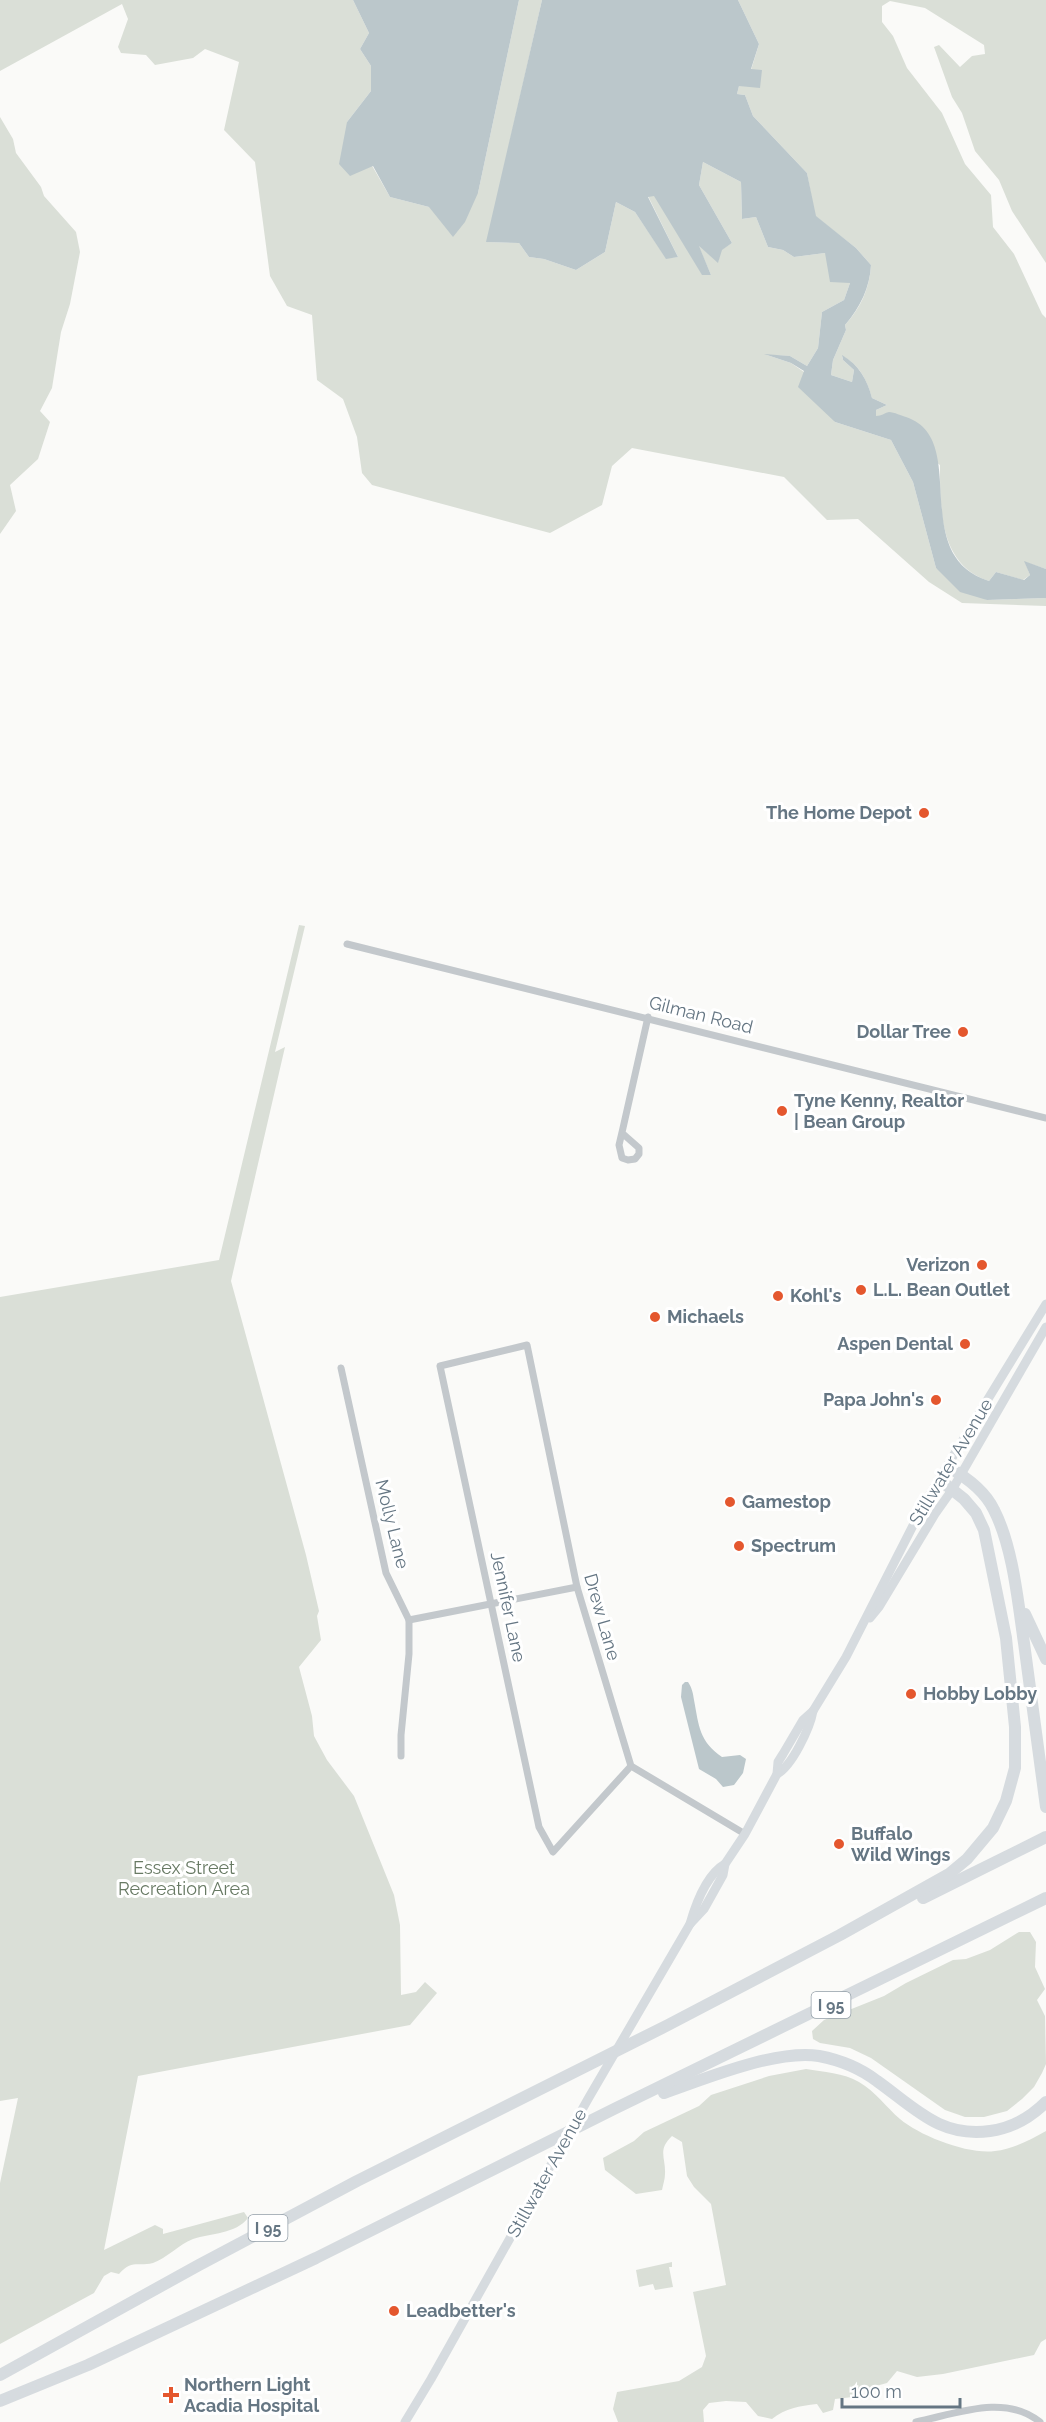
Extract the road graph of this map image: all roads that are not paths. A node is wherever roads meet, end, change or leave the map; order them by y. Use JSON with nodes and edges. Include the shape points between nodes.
{"nodes":[{"id":1,"x":347,"y":944,"type":"dead end"},
{"id":2,"x":648,"y":1017,"type":"junction"},
{"id":3,"x":1046,"y":1118,"type":"edge"},
{"id":4,"x":622,"y":1132,"type":"dead end"},
{"id":5,"x":1046,"y":1304,"type":"edge"},
{"id":6,"x":1046,"y":1327,"type":"edge"},
{"id":7,"x":440,"y":1365,"type":"joint"},
{"id":8,"x":341,"y":1368,"type":"dead end"},
{"id":9,"x":948,"y":1467,"type":"junction"},
{"id":10,"x":962,"y":1474,"type":"junction"},
{"id":11,"x":940,"y":1480,"type":"junction"},
{"id":12,"x":952,"y":1490,"type":"junction"},
{"id":13,"x":1016,"y":1584,"type":"junction"},
{"id":14,"x":577,"y":1587,"type":"junction"},
{"id":15,"x":492,"y":1603,"type":"junction"},
{"id":16,"x":409,"y":1620,"type":"junction"},
{"id":17,"x":864,"y":1624,"type":"junction"},
{"id":18,"x":1046,"y":1659,"type":"edge"},
{"id":19,"x":401,"y":1756,"type":"dead end"},
{"id":20,"x":631,"y":1766,"type":"junction"},
{"id":21,"x":1046,"y":1806,"type":"edge"},
{"id":22,"x":745,"y":1834,"type":"junction"},
{"id":23,"x":1046,"y":1837,"type":"edge"},
{"id":24,"x":1046,"y":1898,"type":"edge"},
{"id":25,"x":840,"y":1935,"type":"junction"},
{"id":26,"x":1046,"y":2102,"type":"edge"},
{"id":27,"x":614,"y":2109,"type":"junction"},
{"id":28,"x":0,"y":2375,"type":"edge"},
{"id":29,"x":0,"y":2401,"type":"edge"},
{"id":30,"x":405,"y":2422,"type":"edge"},
{"id":31,"x":916,"y":2422,"type":"edge"},
{"id":32,"x":1040,"y":2422,"type":"edge"}],
"edges":[{"from":1,"to":2,"type":"street","name":"Gilman Road"},
{"from":2,"to":3,"type":"street","name":"Gilman Road"},
{"from":2,"to":4,"type":"street"},
{"from":5,"to":9,"type":"main road","name":"Stillwater Avenue"},
{"from":6,"to":10,"type":"main road","name":"Stillwater Avenue"},
{"from":7,"to":14,"type":"street","name":"Drew Lane","via":[[527,1345]]},
{"from":7,"to":15,"type":"street","name":"Jennifer Lane"},
{"from":8,"to":16,"type":"street","name":"Molly Lane","via":[[386,1573]]},
{"from":9,"to":10,"type":"highway"},
{"from":9,"to":11,"type":"main road","name":"Stillwater Avenue"},
{"from":10,"to":12,"type":"main road","name":"Stillwater Avenue"},
{"from":10,"to":13,"type":"highway","via":[[994,1509]]},
{"from":11,"to":12,"type":"highway"},
{"from":11,"to":17,"type":"main road","name":"Stillwater Avenue"},
{"from":12,"to":17,"type":"main road","name":"Stillwater Avenue","via":[[879,1607]]},
{"from":12,"to":25,"type":"highway","via":[[964,1498],[984,1530],[1006,1638],[1015,1768],[1001,1813],[968,1859],[940,1880]]},
{"from":13,"to":18,"type":"highway","via":[[1029,1625]]},
{"from":13,"to":21,"type":"highway"},
{"from":14,"to":15,"type":"street"},
{"from":14,"to":20,"type":"street","name":"Drew Lane"},
{"from":15,"to":16,"type":"street"},
{"from":15,"to":20,"type":"street","name":"Jennifer Lane","via":[[539,1827],[553,1852]]},
{"from":16,"to":19,"type":"street","name":"Molly Lane"},
{"from":17,"to":22,"type":"main road","name":"Stillwater Avenue","via":[[813,1711],[811,1723],[785,1770],[777,1774]]},
{"from":20,"to":22,"type":"street"},
{"from":22,"to":30,"type":"main road","name":"Stillwater Avenue"},
{"from":23,"to":25,"type":"highway","number":"I 95"},
{"from":24,"to":27,"type":"highway","number":"I 95"},
{"from":25,"to":28,"type":"highway","number":"I 95","via":[[199,2265]]},
{"from":26,"to":27,"type":"highway","via":[[1010,2126],[958,2131],[922,2115],[852,2065],[816,2056],[796,2056],[728,2072]]},
{"from":27,"to":29,"type":"highway","number":"I 95","via":[[316,2258]]},
{"from":31,"to":32,"type":"street","via":[[1005,2407]]}]}
